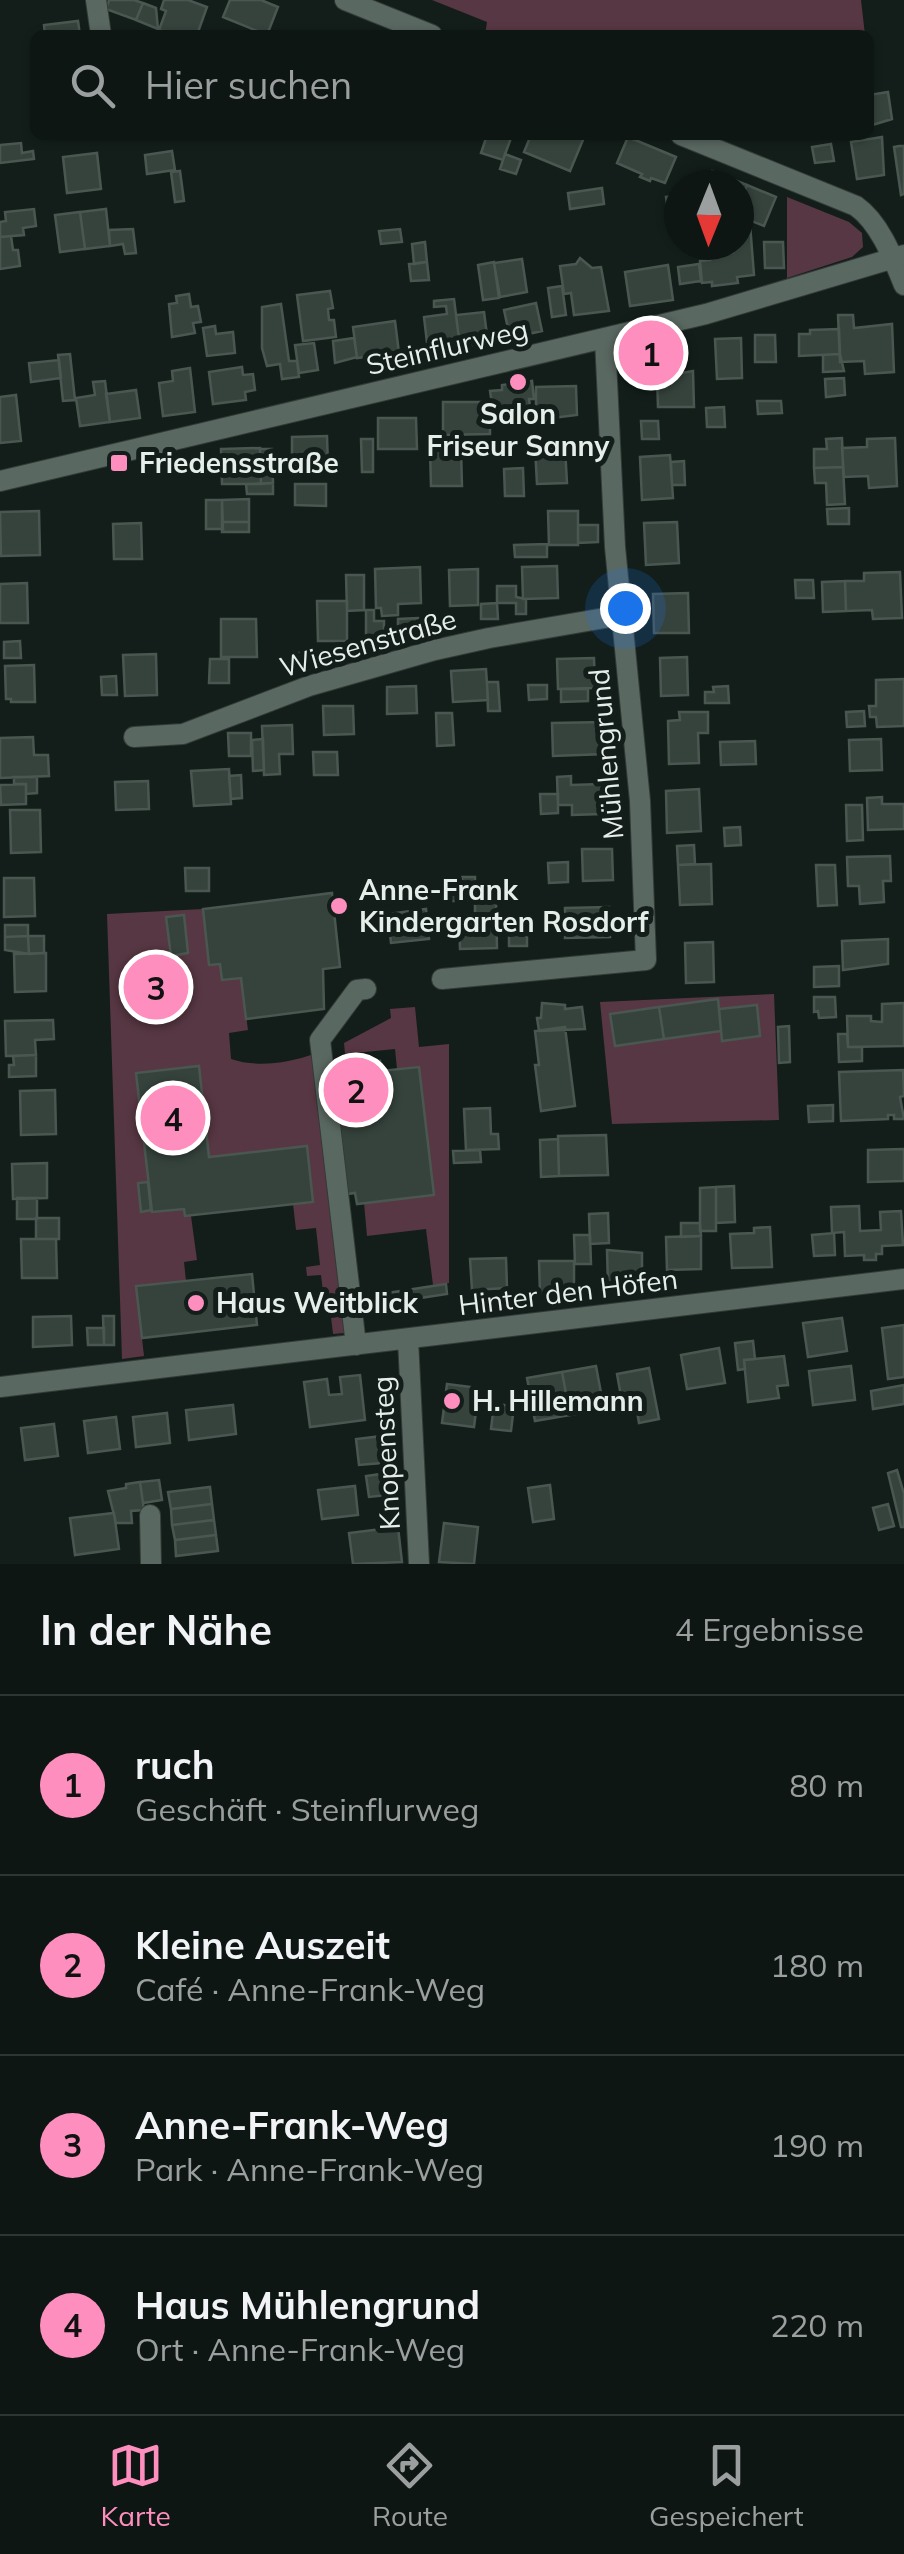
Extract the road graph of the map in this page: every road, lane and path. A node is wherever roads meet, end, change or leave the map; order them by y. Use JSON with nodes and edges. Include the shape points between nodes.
{"nodes":[{"id":1,"x":96,"y":0,"type":"edge"},
{"id":2,"x":345,"y":0,"type":"edge"},
{"id":3,"x":100,"y":30,"type":"edge"},
{"id":4,"x":420,"y":30,"type":"edge"},
{"id":5,"x":693,"y":140,"type":"edge"},
{"id":6,"x":897,"y":257,"type":"edge"},
{"id":7,"x":904,"y":285,"type":"edge"},
{"id":8,"x":604,"y":338,"type":"junction"},
{"id":9,"x":0,"y":481,"type":"edge"},
{"id":10,"x":622,"y":615,"type":"junction"},
{"id":11,"x":134,"y":736,"type":"dead end"},
{"id":12,"x":442,"y":979,"type":"dead end"},
{"id":13,"x":366,"y":989,"type":"dead end"},
{"id":14,"x":904,"y":1279,"type":"edge"},
{"id":15,"x":408,"y":1338,"type":"junction"},
{"id":16,"x":356,"y":1344,"type":"junction"},
{"id":17,"x":0,"y":1387,"type":"edge"},
{"id":18,"x":150,"y":1515,"type":"dead end"},
{"id":19,"x":152,"y":1564,"type":"edge"},
{"id":20,"x":420,"y":1564,"type":"edge"}],
"edges":[{"from":1,"to":3,"type":"street"},
{"from":2,"to":4,"type":"street"},
{"from":5,"to":6,"type":"street","via":[[856,206]]},
{"from":6,"to":7,"type":"street"},
{"from":6,"to":8,"type":"street","name":"Steinflurweg"},
{"from":8,"to":9,"type":"street","name":"Steinflurweg"},
{"from":8,"to":10,"type":"street","name":"Mühlengrund"},
{"from":10,"to":11,"type":"street","name":"Wiesenstraße","via":[[417,655],[271,699],[183,734]]},
{"from":10,"to":12,"type":"street","name":"Mühlengrund","via":[[640,801],[646,960]]},
{"from":13,"to":16,"type":"street","via":[[357,990],[320,1040]]},
{"from":14,"to":15,"type":"street","name":"Hinter den Höfen"},
{"from":15,"to":16,"type":"street","name":"Hinter den Höfen"},
{"from":15,"to":20,"type":"street","name":"Knopensteg"},
{"from":16,"to":17,"type":"street","name":"Hinter den Höfen"},
{"from":18,"to":19,"type":"street"}]}
